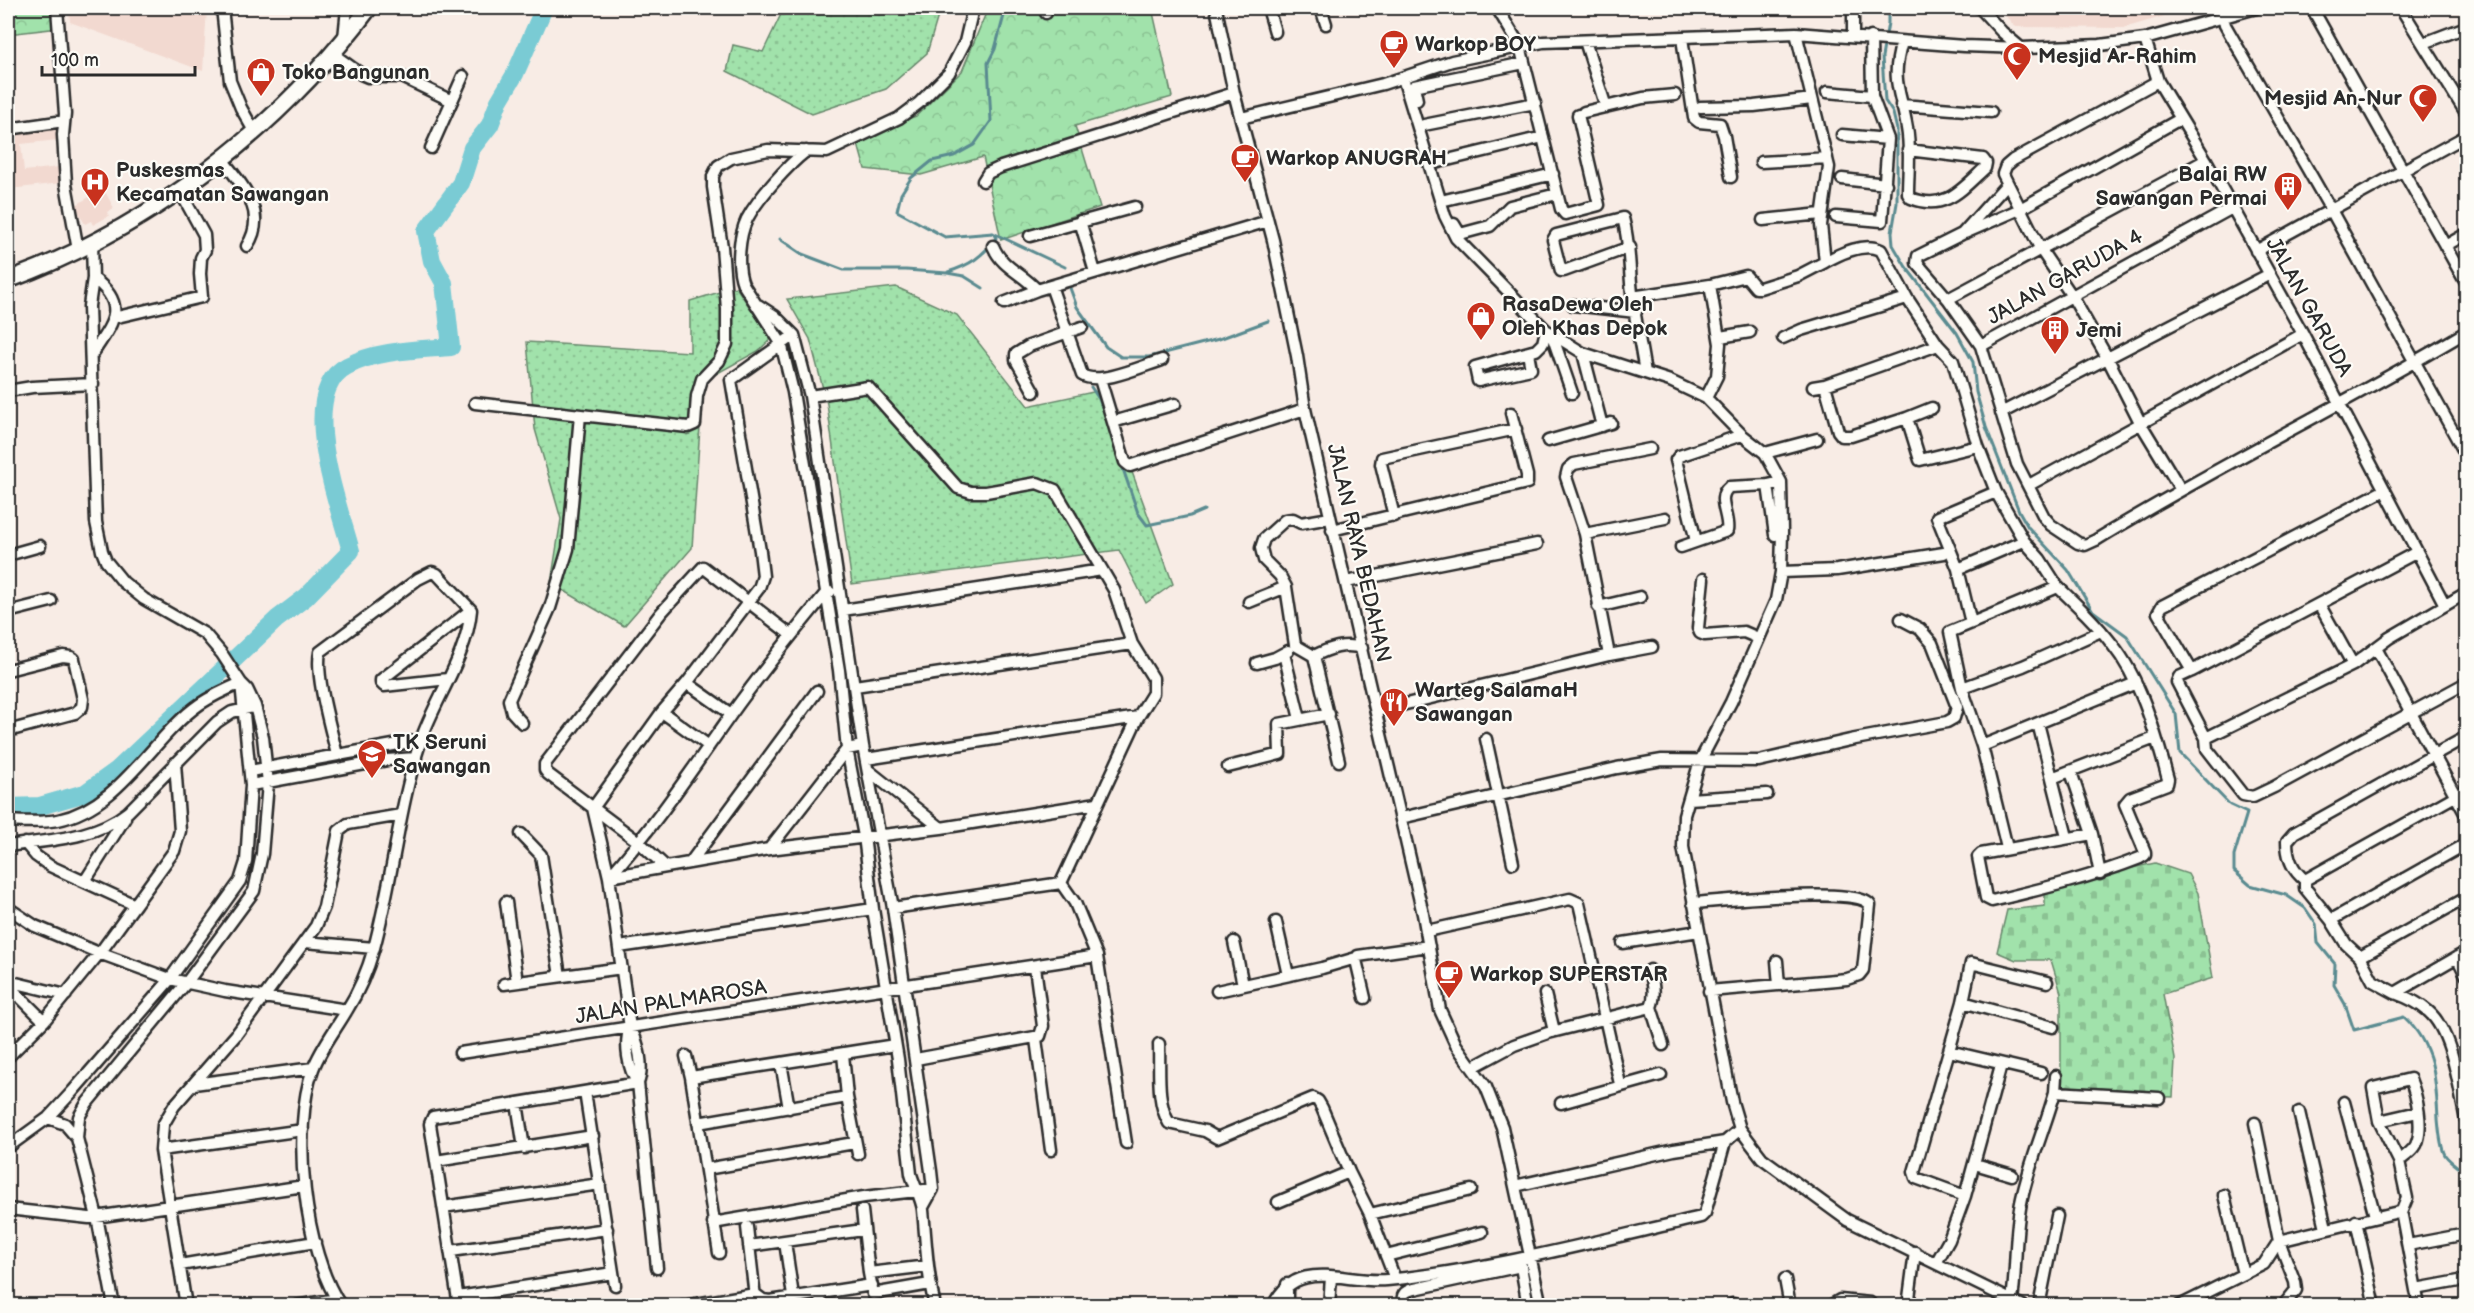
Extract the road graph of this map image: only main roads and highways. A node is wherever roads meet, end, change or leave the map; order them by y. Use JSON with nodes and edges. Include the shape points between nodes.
{"nodes":[{"id":1,"x":369,"y":8,"type":"edge"},
{"id":2,"x":8,"y":280,"type":"edge"}],
"edges":[{"from":1,"to":2,"type":"highway","via":[[333,54],[291,97],[180,191],[85,247]]}]}
